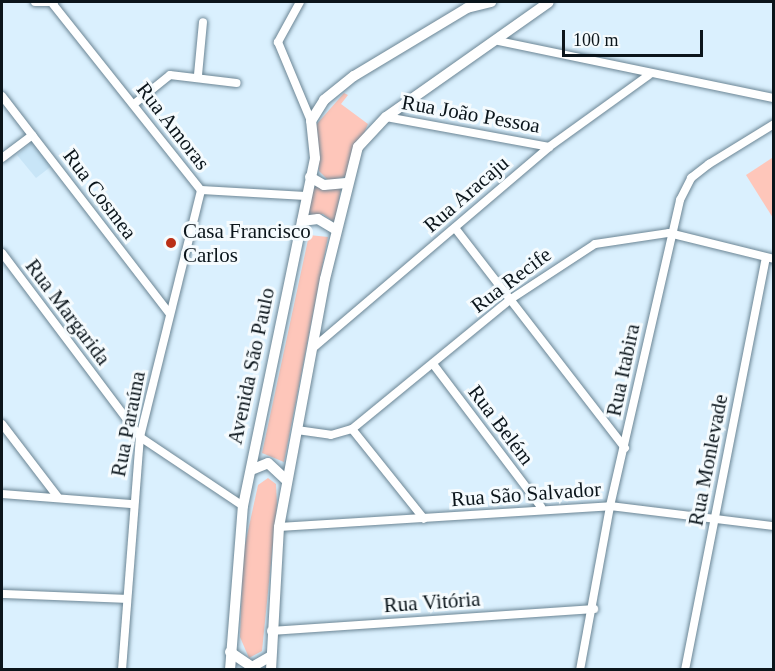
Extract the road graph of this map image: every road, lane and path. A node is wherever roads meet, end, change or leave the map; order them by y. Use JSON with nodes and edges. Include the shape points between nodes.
{"nodes":[{"id":1,"x":35,"y":2,"type":"edge"},
{"id":2,"x":53,"y":2,"type":"edge"},
{"id":3,"x":300,"y":2,"type":"edge"},
{"id":4,"x":491,"y":2,"type":"edge"},
{"id":5,"x":549,"y":2,"type":"edge"},
{"id":6,"x":204,"y":22,"type":"dead end"},
{"id":7,"x":498,"y":41,"type":"junction"},
{"id":8,"x":198,"y":75,"type":"junction"},
{"id":9,"x":649,"y":75,"type":"junction"},
{"id":10,"x":237,"y":83,"type":"dead end"},
{"id":11,"x":2,"y":96,"type":"edge"},
{"id":12,"x":774,"y":98,"type":"edge"},
{"id":13,"x":134,"y":104,"type":"junction"},
{"id":14,"x":386,"y":117,"type":"junction"},
{"id":15,"x":311,"y":121,"type":"junction"},
{"id":16,"x":774,"y":124,"type":"edge"},
{"id":17,"x":32,"y":135,"type":"junction"},
{"id":18,"x":549,"y":147,"type":"junction"},
{"id":19,"x":2,"y":158,"type":"edge"},
{"id":20,"x":310,"y":177,"type":"junction"},
{"id":21,"x":346,"y":183,"type":"junction"},
{"id":22,"x":201,"y":190,"type":"junction"},
{"id":23,"x":306,"y":196,"type":"junction"},
{"id":24,"x":302,"y":221,"type":"junction"},
{"id":25,"x":455,"y":228,"type":"junction"},
{"id":26,"x":336,"y":230,"type":"junction"},
{"id":27,"x":669,"y":233,"type":"junction"},
{"id":28,"x":774,"y":249,"type":"edge"},
{"id":29,"x":2,"y":253,"type":"edge"},
{"id":30,"x":770,"y":259,"type":"edge"},
{"id":31,"x":512,"y":300,"type":"junction"},
{"id":32,"x":170,"y":314,"type":"junction"},
{"id":33,"x":313,"y":348,"type":"junction"},
{"id":34,"x":433,"y":364,"type":"junction"},
{"id":35,"x":2,"y":424,"type":"edge"},
{"id":36,"x":352,"y":429,"type":"junction"},
{"id":37,"x":297,"y":430,"type":"junction"},
{"id":38,"x":140,"y":437,"type":"junction"},
{"id":39,"x":625,"y":448,"type":"junction"},
{"id":40,"x":251,"y":470,"type":"junction"},
{"id":41,"x":287,"y":481,"type":"junction"},
{"id":42,"x":2,"y":494,"type":"edge"},
{"id":43,"x":57,"y":496,"type":"junction"},
{"id":44,"x":131,"y":504,"type":"junction"},
{"id":45,"x":243,"y":506,"type":"junction"},
{"id":46,"x":610,"y":506,"type":"junction"},
{"id":47,"x":541,"y":507,"type":"junction"},
{"id":48,"x":716,"y":515,"type":"junction"},
{"id":49,"x":424,"y":519,"type":"junction"},
{"id":50,"x":774,"y":526,"type":"edge"},
{"id":51,"x":279,"y":527,"type":"junction"},
{"id":52,"x":2,"y":594,"type":"edge"},
{"id":53,"x":125,"y":599,"type":"junction"},
{"id":54,"x":594,"y":609,"type":"junction"},
{"id":55,"x":271,"y":631,"type":"junction"},
{"id":56,"x":230,"y":652,"type":"junction"},
{"id":57,"x":271,"y":656,"type":"junction"},
{"id":58,"x":122,"y":669,"type":"edge"},
{"id":59,"x":230,"y":669,"type":"edge"},
{"id":60,"x":271,"y":669,"type":"edge"},
{"id":61,"x":580,"y":669,"type":"edge"},
{"id":62,"x":685,"y":669,"type":"edge"}],
"edges":[{"from":1,"to":2,"type":"street"},
{"from":2,"to":13,"type":"street","name":"Rua Amoras"},
{"from":3,"to":15,"type":"street","name":"Avenida São Paulo","via":[[278,42]]},
{"from":4,"to":15,"type":"street","via":[[467,8],[354,76],[324,100]]},
{"from":5,"to":7,"type":"street"},
{"from":6,"to":8,"type":"street"},
{"from":7,"to":9,"type":"street"},
{"from":7,"to":14,"type":"street"},
{"from":8,"to":10,"type":"street"},
{"from":8,"to":13,"type":"street","via":[[170,75]]},
{"from":9,"to":12,"type":"street"},
{"from":9,"to":18,"type":"street","name":"Rua Aracaju"},
{"from":11,"to":17,"type":"street","name":"Rua Cosmea"},
{"from":13,"to":22,"type":"street","name":"Rua Amoras"},
{"from":14,"to":18,"type":"street","name":"Rua João Pessoa"},
{"from":14,"to":21,"type":"street","via":[[358,147]]},
{"from":15,"to":20,"type":"street","name":"Avenida São Paulo","via":[[315,158]]},
{"from":16,"to":27,"type":"street","name":"Rua Itabira","via":[[692,178]]},
{"from":17,"to":19,"type":"street"},
{"from":17,"to":32,"type":"street","name":"Rua Cosmea"},
{"from":18,"to":25,"type":"street","name":"Rua Aracaju"},
{"from":20,"to":21,"type":"street","via":[[324,185]]},
{"from":20,"to":23,"type":"street","name":"Avenida São Paulo"},
{"from":21,"to":26,"type":"street"},
{"from":22,"to":23,"type":"street","name":"Rua Amoras"},
{"from":22,"to":32,"type":"street","name":"Rua Paraúna"},
{"from":23,"to":24,"type":"street","name":"Avenida São Paulo"},
{"from":24,"to":26,"type":"street","via":[[318,219]]},
{"from":24,"to":40,"type":"street","name":"Avenida São Paulo"},
{"from":25,"to":31,"type":"street"},
{"from":25,"to":33,"type":"street","name":"Rua Aracaju"},
{"from":26,"to":33,"type":"street"},
{"from":27,"to":30,"type":"street","name":"Rua Recife"},
{"from":27,"to":31,"type":"street","name":"Rua Recife","via":[[595,244]]},
{"from":27,"to":39,"type":"street","name":"Rua Itabira"},
{"from":28,"to":30,"type":"street"},
{"from":29,"to":38,"type":"street","name":"Rua Margarida"},
{"from":30,"to":48,"type":"street","name":"Rua Monlevade"},
{"from":31,"to":34,"type":"street","name":"Rua Recife"},
{"from":31,"to":39,"type":"street"},
{"from":32,"to":38,"type":"street","name":"Rua Paraúna"},
{"from":33,"to":37,"type":"street"},
{"from":34,"to":36,"type":"street","name":"Rua Recife"},
{"from":34,"to":47,"type":"street","name":"Rua Belém"},
{"from":35,"to":43,"type":"street"},
{"from":36,"to":37,"type":"street","name":"Rua Recife","via":[[331,435]]},
{"from":36,"to":49,"type":"street"},
{"from":37,"to":41,"type":"street"},
{"from":38,"to":44,"type":"street","name":"Rua Paraúna"},
{"from":38,"to":45,"type":"street","name":"Rua Margarida"},
{"from":39,"to":46,"type":"street","name":"Rua Itabira"},
{"from":40,"to":41,"type":"street","via":[[268,464]]},
{"from":40,"to":45,"type":"street","name":"Avenida São Paulo"},
{"from":41,"to":51,"type":"street"},
{"from":42,"to":43,"type":"street"},
{"from":43,"to":44,"type":"street"},
{"from":44,"to":53,"type":"street","name":"Rua Paraúna"},
{"from":45,"to":56,"type":"street","name":"Avenida São Paulo"},
{"from":46,"to":47,"type":"street","name":"Rua São Salvador"},
{"from":46,"to":48,"type":"street","name":"Rua São Salvador"},
{"from":46,"to":54,"type":"street","name":"Rua Itabira"},
{"from":47,"to":49,"type":"street","name":"Rua São Salvador"},
{"from":48,"to":50,"type":"street","name":"Rua São Salvador"},
{"from":48,"to":62,"type":"street","name":"Rua Monlevade"},
{"from":49,"to":51,"type":"street","name":"Rua São Salvador"},
{"from":51,"to":55,"type":"street"},
{"from":52,"to":53,"type":"street"},
{"from":53,"to":58,"type":"street","name":"Rua Paraúna"},
{"from":54,"to":55,"type":"street","name":"Rua Vitória"},
{"from":54,"to":61,"type":"street","name":"Rua Itabira"},
{"from":55,"to":57,"type":"street"},
{"from":56,"to":57,"type":"street","via":[[252,668]]},
{"from":56,"to":59,"type":"street","name":"Avenida São Paulo"},
{"from":57,"to":60,"type":"street"}]}
